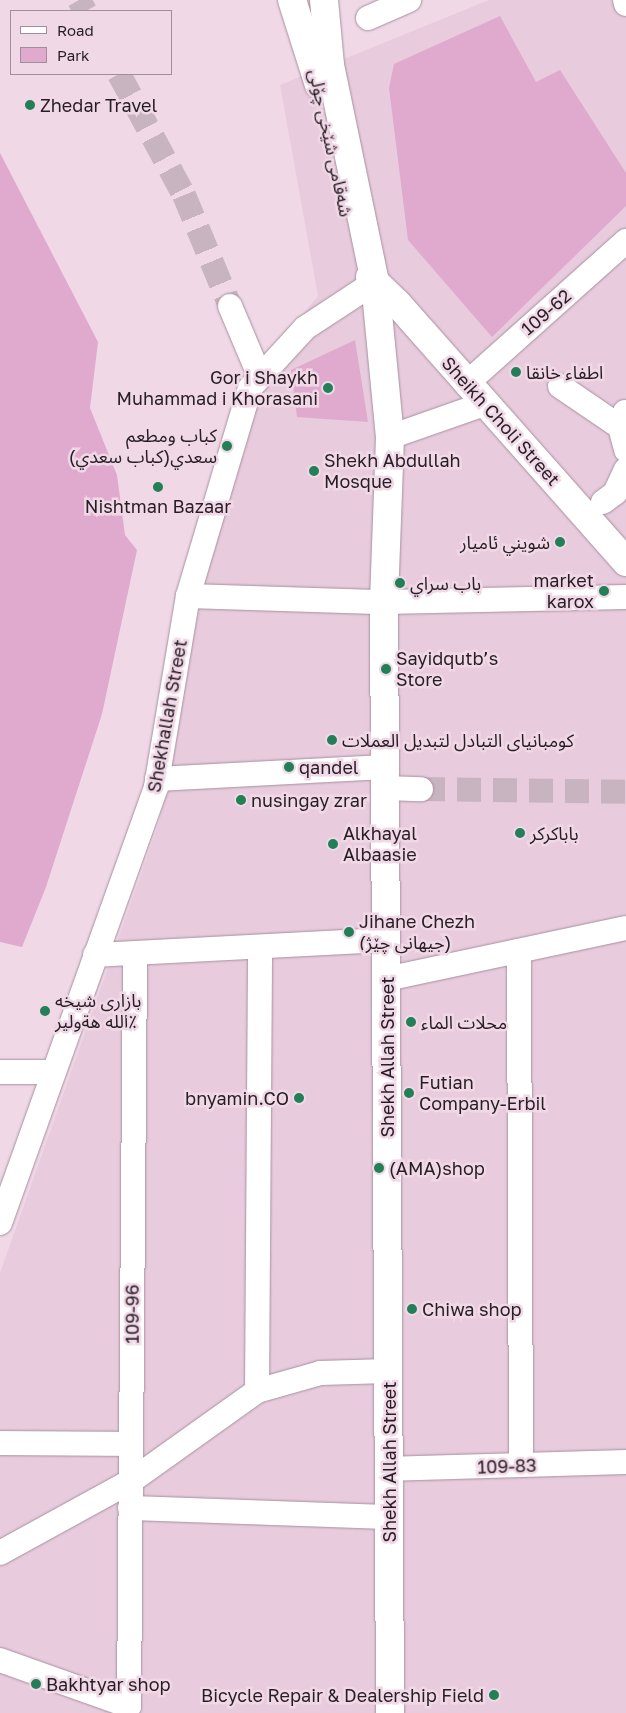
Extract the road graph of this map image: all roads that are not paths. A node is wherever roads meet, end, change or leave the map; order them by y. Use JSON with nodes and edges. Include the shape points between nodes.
{"nodes":[{"id":1,"x":279,"y":0,"type":"edge"},
{"id":2,"x":292,"y":0,"type":"edge"},
{"id":3,"x":314,"y":0,"type":"edge"},
{"id":4,"x":324,"y":0,"type":"edge"},
{"id":5,"x":409,"y":0,"type":"edge"},
{"id":6,"x":625,"y":0,"type":"edge"},
{"id":7,"x":626,"y":4,"type":"edge"},
{"id":8,"x":368,"y":18,"type":"dead end"},
{"id":9,"x":319,"y":46,"type":"junction"},
{"id":10,"x":626,"y":241,"type":"edge"},
{"id":11,"x":375,"y":282,"type":"junction"},
{"id":12,"x":230,"y":306,"type":"tunnel mouth"},
{"id":13,"x":260,"y":377,"type":"junction"},
{"id":14,"x":466,"y":384,"type":"junction"},
{"id":15,"x":560,"y":386,"type":"dead end"},
{"id":16,"x":484,"y":404,"type":"junction"},
{"id":17,"x":623,"y":419,"type":"edge"},
{"id":18,"x":390,"y":437,"type":"junction"},
{"id":19,"x":626,"y":450,"type":"edge"},
{"id":20,"x":626,"y":469,"type":"edge"},
{"id":21,"x":603,"y":502,"type":"dead end"},
{"id":22,"x":626,"y":562,"type":"edge"},
{"id":23,"x":188,"y":596,"type":"junction"},
{"id":24,"x":626,"y":598,"type":"edge"},
{"id":25,"x":384,"y":602,"type":"junction"},
{"id":26,"x":385,"y":778,"type":"junction"},
{"id":27,"x":157,"y":779,"type":"junction"},
{"id":28,"x":421,"y":789,"type":"tunnel mouth"},
{"id":29,"x":626,"y":928,"type":"edge"},
{"id":30,"x":386,"y":940,"type":"junction"},
{"id":31,"x":260,"y":948,"type":"junction"},
{"id":32,"x":518,"y":951,"type":"junction"},
{"id":33,"x":135,"y":954,"type":"junction"},
{"id":34,"x":95,"y":955,"type":"junction"},
{"id":35,"x":386,"y":979,"type":"junction"},
{"id":36,"x":0,"y":1072,"type":"edge"},
{"id":37,"x":52,"y":1072,"type":"junction"},
{"id":38,"x":0,"y":1222,"type":"edge"},
{"id":39,"x":388,"y":1371,"type":"junction"},
{"id":40,"x":257,"y":1391,"type":"junction"},
{"id":41,"x":0,"y":1443,"type":"edge"},
{"id":42,"x":131,"y":1444,"type":"junction"},
{"id":43,"x":626,"y":1462,"type":"edge"},
{"id":44,"x":521,"y":1465,"type":"junction"},
{"id":45,"x":388,"y":1469,"type":"junction"},
{"id":46,"x":130,"y":1481,"type":"junction"},
{"id":47,"x":130,"y":1508,"type":"junction"},
{"id":48,"x":389,"y":1517,"type":"junction"},
{"id":49,"x":0,"y":1552,"type":"edge"},
{"id":50,"x":0,"y":1660,"type":"edge"},
{"id":51,"x":127,"y":1710,"type":"edge"},
{"id":52,"x":390,"y":1713,"type":"edge"}],
"edges":[{"from":1,"to":9,"type":"main road"},
{"from":2,"to":9,"type":"main road","name":"شەقامی شێخی چۆلی"},
{"from":3,"to":9,"type":"main road"},
{"from":4,"to":9,"type":"main road"},
{"from":5,"to":8,"type":"street"},
{"from":6,"to":7,"type":"street"},
{"from":9,"to":11,"type":"main road","name":"Shekh Allah Street","via":[[330,65]]},
{"from":10,"to":14,"type":"street","name":"109-62"},
{"from":11,"to":13,"type":"street","name":"Shekhallah Street","via":[[305,328]]},
{"from":11,"to":14,"type":"main road","name":"Sheikh Choli Street"},
{"from":11,"to":18,"type":"main road","name":"Shekh Allah Street"},
{"from":12,"to":13,"type":"street"},
{"from":13,"to":23,"type":"street","name":"Shekhallah Street","via":[[250,388]]},
{"from":14,"to":16,"type":"main road","name":"Sheikh Choli Street"},
{"from":15,"to":17,"type":"street"},
{"from":16,"to":18,"type":"street"},
{"from":16,"to":22,"type":"main road","name":"Sheikh Choli Street"},
{"from":17,"to":19,"type":"street"},
{"from":18,"to":25,"type":"main road","name":"Shekh Allah Street"},
{"from":20,"to":21,"type":"street","via":[[616,493]]},
{"from":23,"to":25,"type":"street"},
{"from":23,"to":27,"type":"street","name":"Shekhallah Street"},
{"from":24,"to":25,"type":"street"},
{"from":25,"to":26,"type":"main road","name":"Shekh Allah Street"},
{"from":26,"to":27,"type":"street"},
{"from":26,"to":28,"type":"street"},
{"from":26,"to":30,"type":"main road","name":"Shekh Allah Street"},
{"from":27,"to":34,"type":"street","name":"Shekhallah Street"},
{"from":29,"to":32,"type":"street"},
{"from":30,"to":31,"type":"street"},
{"from":30,"to":35,"type":"main road","name":"Shekh Allah Street"},
{"from":31,"to":33,"type":"street"},
{"from":31,"to":40,"type":"street"},
{"from":32,"to":35,"type":"street"},
{"from":32,"to":44,"type":"street"},
{"from":33,"to":34,"type":"street"},
{"from":33,"to":42,"type":"street","name":"109-96"},
{"from":34,"to":37,"type":"street","name":"Shekhallah Street"},
{"from":35,"to":39,"type":"main road","name":"Shekh Allah Street"},
{"from":36,"to":37,"type":"street"},
{"from":37,"to":38,"type":"street","name":"Shekhallah Street"},
{"from":39,"to":40,"type":"street","via":[[320,1372]]},
{"from":39,"to":45,"type":"main road","name":"Shekh Allah Street"},
{"from":40,"to":46,"type":"street"},
{"from":41,"to":42,"type":"street"},
{"from":42,"to":46,"type":"street","name":"109-96"},
{"from":43,"to":44,"type":"street","name":"109-83"},
{"from":44,"to":45,"type":"street","name":"109-83"},
{"from":45,"to":48,"type":"main road","name":"Shekh Allah Street"},
{"from":46,"to":47,"type":"street","name":"109-96"},
{"from":46,"to":49,"type":"street"},
{"from":47,"to":48,"type":"street"},
{"from":47,"to":51,"type":"street","name":"109-96"},
{"from":48,"to":52,"type":"main road","name":"Shekh Allah Street"},
{"from":50,"to":51,"type":"street"}]}
